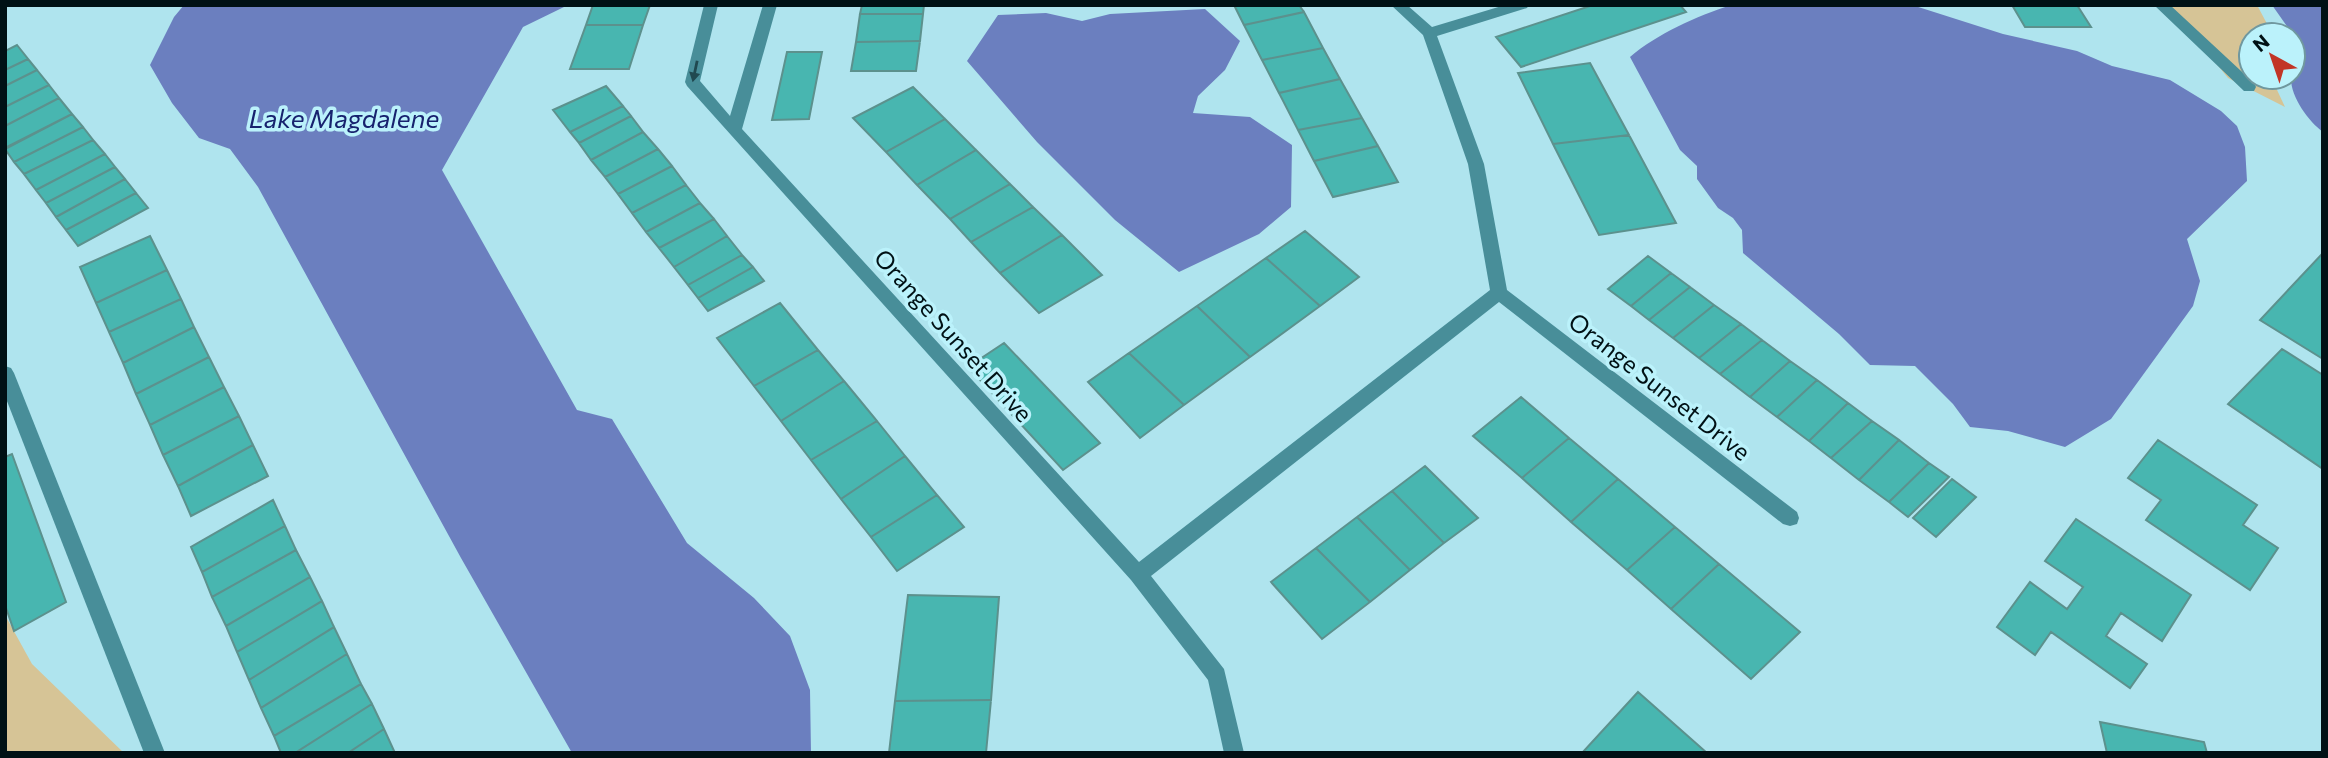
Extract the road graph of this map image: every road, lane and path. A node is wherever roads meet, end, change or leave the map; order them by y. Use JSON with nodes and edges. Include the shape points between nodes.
{"nodes":[{"id":1,"x":711,"y":5,"type":"edge"},
{"id":2,"x":770,"y":5,"type":"edge"},
{"id":3,"x":1398,"y":5,"type":"edge"},
{"id":4,"x":1522,"y":5,"type":"edge"},
{"id":5,"x":2161,"y":5,"type":"edge"},
{"id":6,"x":1429,"y":33,"type":"junction"},
{"id":7,"x":2237,"y":76,"type":"edge"},
{"id":8,"x":734,"y":130,"type":"junction"},
{"id":9,"x":1499,"y":293,"type":"junction"},
{"id":10,"x":5,"y":373,"type":"edge"},
{"id":11,"x":1790,"y":518,"type":"dead end"},
{"id":12,"x":1138,"y":573,"type":"junction"},
{"id":13,"x":155,"y":753,"type":"edge"},
{"id":14,"x":1234,"y":753,"type":"edge"}],
"edges":[{"from":1,"to":8,"type":"street","name":"Orange Sunset Drive","one_way":true,"via":[[692,82]]},
{"from":2,"to":8,"type":"street"},
{"from":3,"to":6,"type":"street"},
{"from":4,"to":6,"type":"street"},
{"from":5,"to":7,"type":"street"},
{"from":6,"to":9,"type":"street","via":[[1476,164]]},
{"from":8,"to":12,"type":"street","name":"Orange Sunset Drive"},
{"from":9,"to":11,"type":"street","name":"Orange Sunset Drive"},
{"from":9,"to":12,"type":"street"},
{"from":10,"to":13,"type":"street"},
{"from":12,"to":14,"type":"street","name":"Orange Sunset Drive","via":[[1217,676]]}]}
